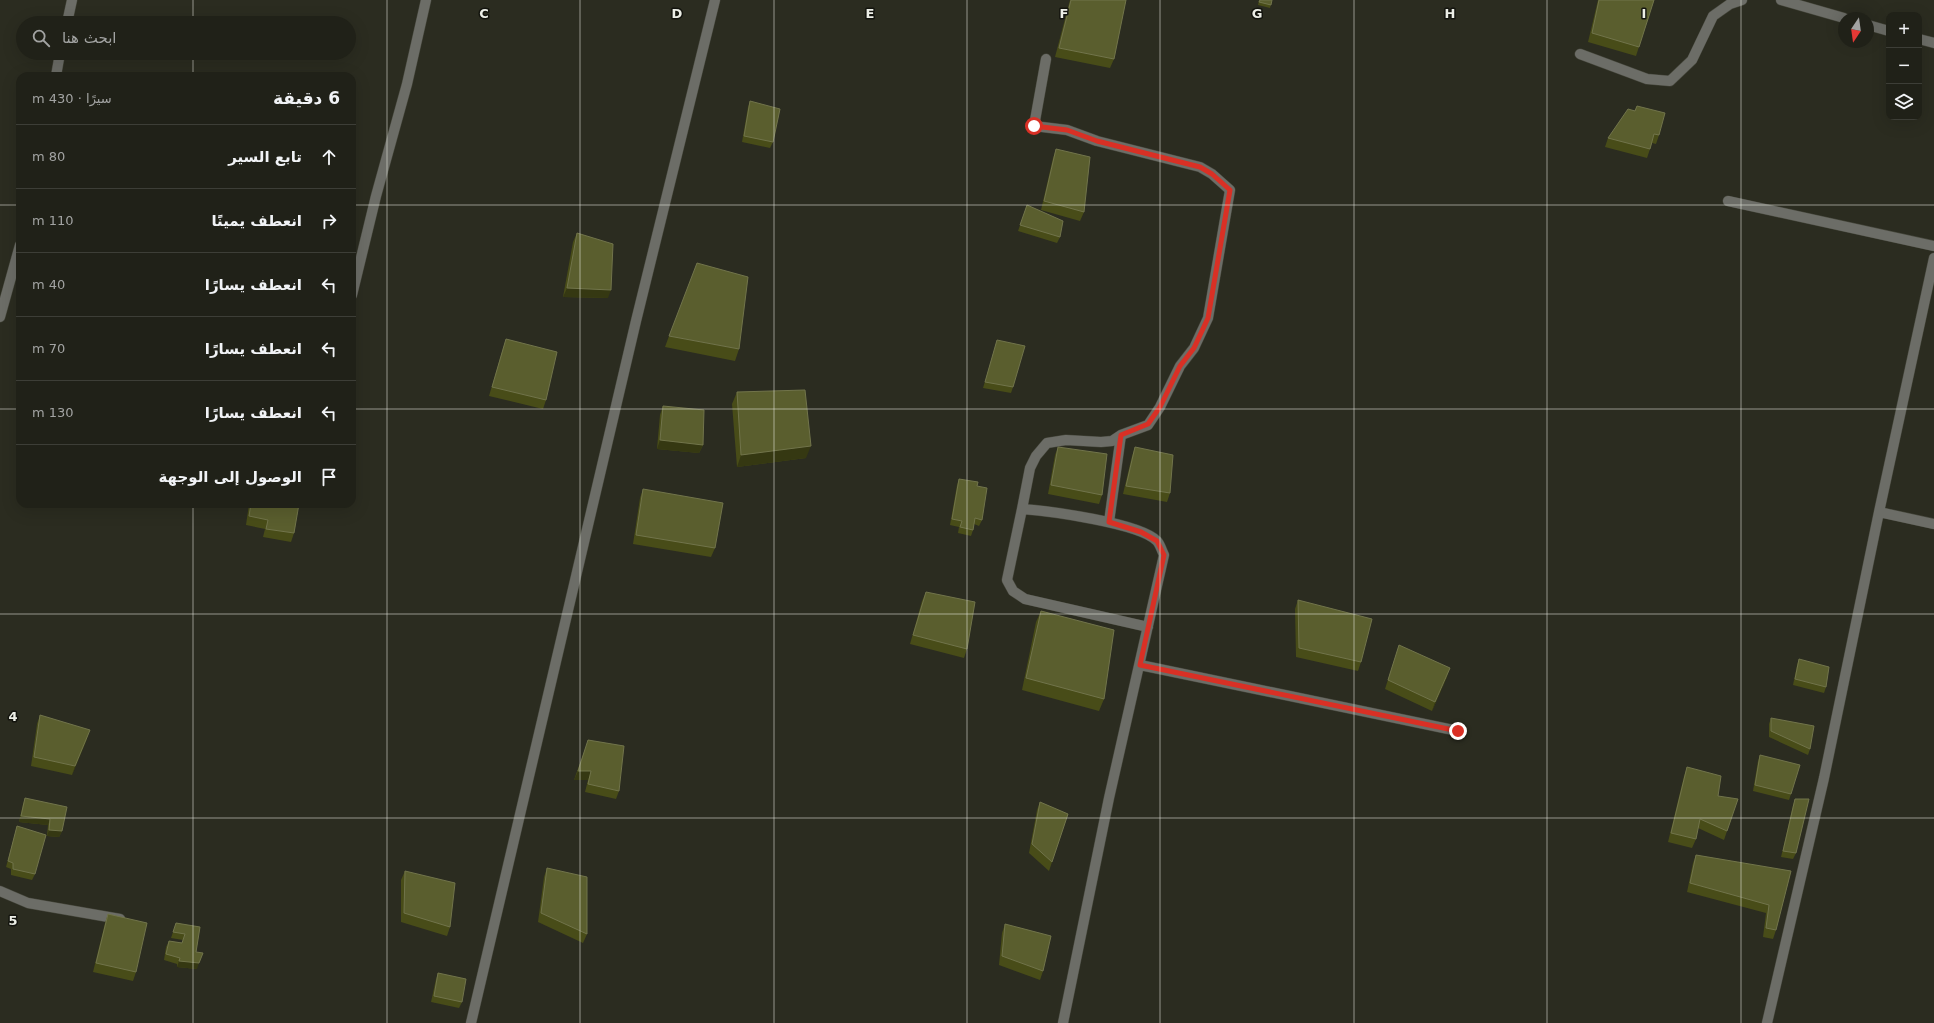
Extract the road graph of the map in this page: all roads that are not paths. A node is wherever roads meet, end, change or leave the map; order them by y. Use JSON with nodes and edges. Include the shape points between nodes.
{"nodes":[{"id":1,"x":72,"y":0,"type":"edge"},
{"id":2,"x":426,"y":0,"type":"edge"},
{"id":3,"x":715,"y":0,"type":"edge"},
{"id":4,"x":1742,"y":0,"type":"edge"},
{"id":5,"x":1781,"y":0,"type":"edge"},
{"id":6,"x":69,"y":16,"type":"edge"},
{"id":7,"x":1838,"y":16,"type":"edge"},
{"id":8,"x":1874,"y":27,"type":"edge"},
{"id":9,"x":1886,"y":30,"type":"edge"},
{"id":10,"x":1922,"y":40,"type":"edge"},
{"id":11,"x":1934,"y":43,"type":"edge"},
{"id":12,"x":1580,"y":54,"type":"dead end"},
{"id":13,"x":1046,"y":59,"type":"dead end"},
{"id":14,"x":59,"y":60,"type":"edge"},
{"id":15,"x":57,"y":72,"type":"edge"},
{"id":16,"x":1728,"y":201,"type":"dead end"},
{"id":17,"x":1934,"y":246,"type":"edge"},
{"id":18,"x":1934,"y":258,"type":"edge"},
{"id":19,"x":16,"y":259,"type":"edge"},
{"id":20,"x":356,"y":278,"type":"edge"},
{"id":21,"x":0,"y":317,"type":"edge"},
{"id":22,"x":1121,"y":435,"type":"junction"},
{"id":23,"x":1022,"y":509,"type":"junction"},
{"id":24,"x":1879,"y":512,"type":"junction"},
{"id":25,"x":1109,"y":522,"type":"junction"},
{"id":26,"x":1934,"y":524,"type":"edge"},
{"id":27,"x":1148,"y":627,"type":"junction"},
{"id":28,"x":1140,"y":665,"type":"junction"},
{"id":29,"x":1458,"y":731,"type":"dead end"},
{"id":30,"x":0,"y":891,"type":"edge"},
{"id":31,"x":128,"y":921,"type":"edge"},
{"id":32,"x":471,"y":1023,"type":"edge"},
{"id":33,"x":1063,"y":1023,"type":"edge"},
{"id":34,"x":1767,"y":1023,"type":"edge"}],
"edges":[{"from":1,"to":6,"type":"street"},
{"from":2,"to":20,"type":"street","via":[[407,84]]},
{"from":3,"to":32,"type":"street","via":[[636,321]]},
{"from":4,"to":12,"type":"street","via":[[1730,4],[1714,16],[1692,60],[1670,81],[1647,79]]},
{"from":5,"to":7,"type":"street"},
{"from":8,"to":9,"type":"street"},
{"from":10,"to":11,"type":"street"},
{"from":13,"to":22,"type":"street","via":[[1034,126],[1067,130],[1097,141],[1200,167],[1230,190],[1208,318],[1194,348],[1180,366],[1160,407],[1148,424]]},
{"from":14,"to":15,"type":"street"},
{"from":16,"to":17,"type":"street"},
{"from":18,"to":24,"type":"street"},
{"from":19,"to":21,"type":"street"},
{"from":22,"to":23,"type":"street","via":[[1112,441],[1066,440],[1047,443],[1030,468]]},
{"from":22,"to":25,"type":"street"},
{"from":23,"to":25,"type":"street"},
{"from":23,"to":27,"type":"street","via":[[1008,580],[1013,590],[1025,599]]},
{"from":24,"to":26,"type":"street"},
{"from":24,"to":34,"type":"street","via":[[1824,778]]},
{"from":25,"to":27,"type":"street","via":[[1141,532],[1157,541],[1164,555]]},
{"from":27,"to":28,"type":"street"},
{"from":28,"to":29,"type":"street"},
{"from":28,"to":33,"type":"street","via":[[1109,798]]},
{"from":30,"to":31,"type":"street","via":[[6,896],[28,903]]}]}
